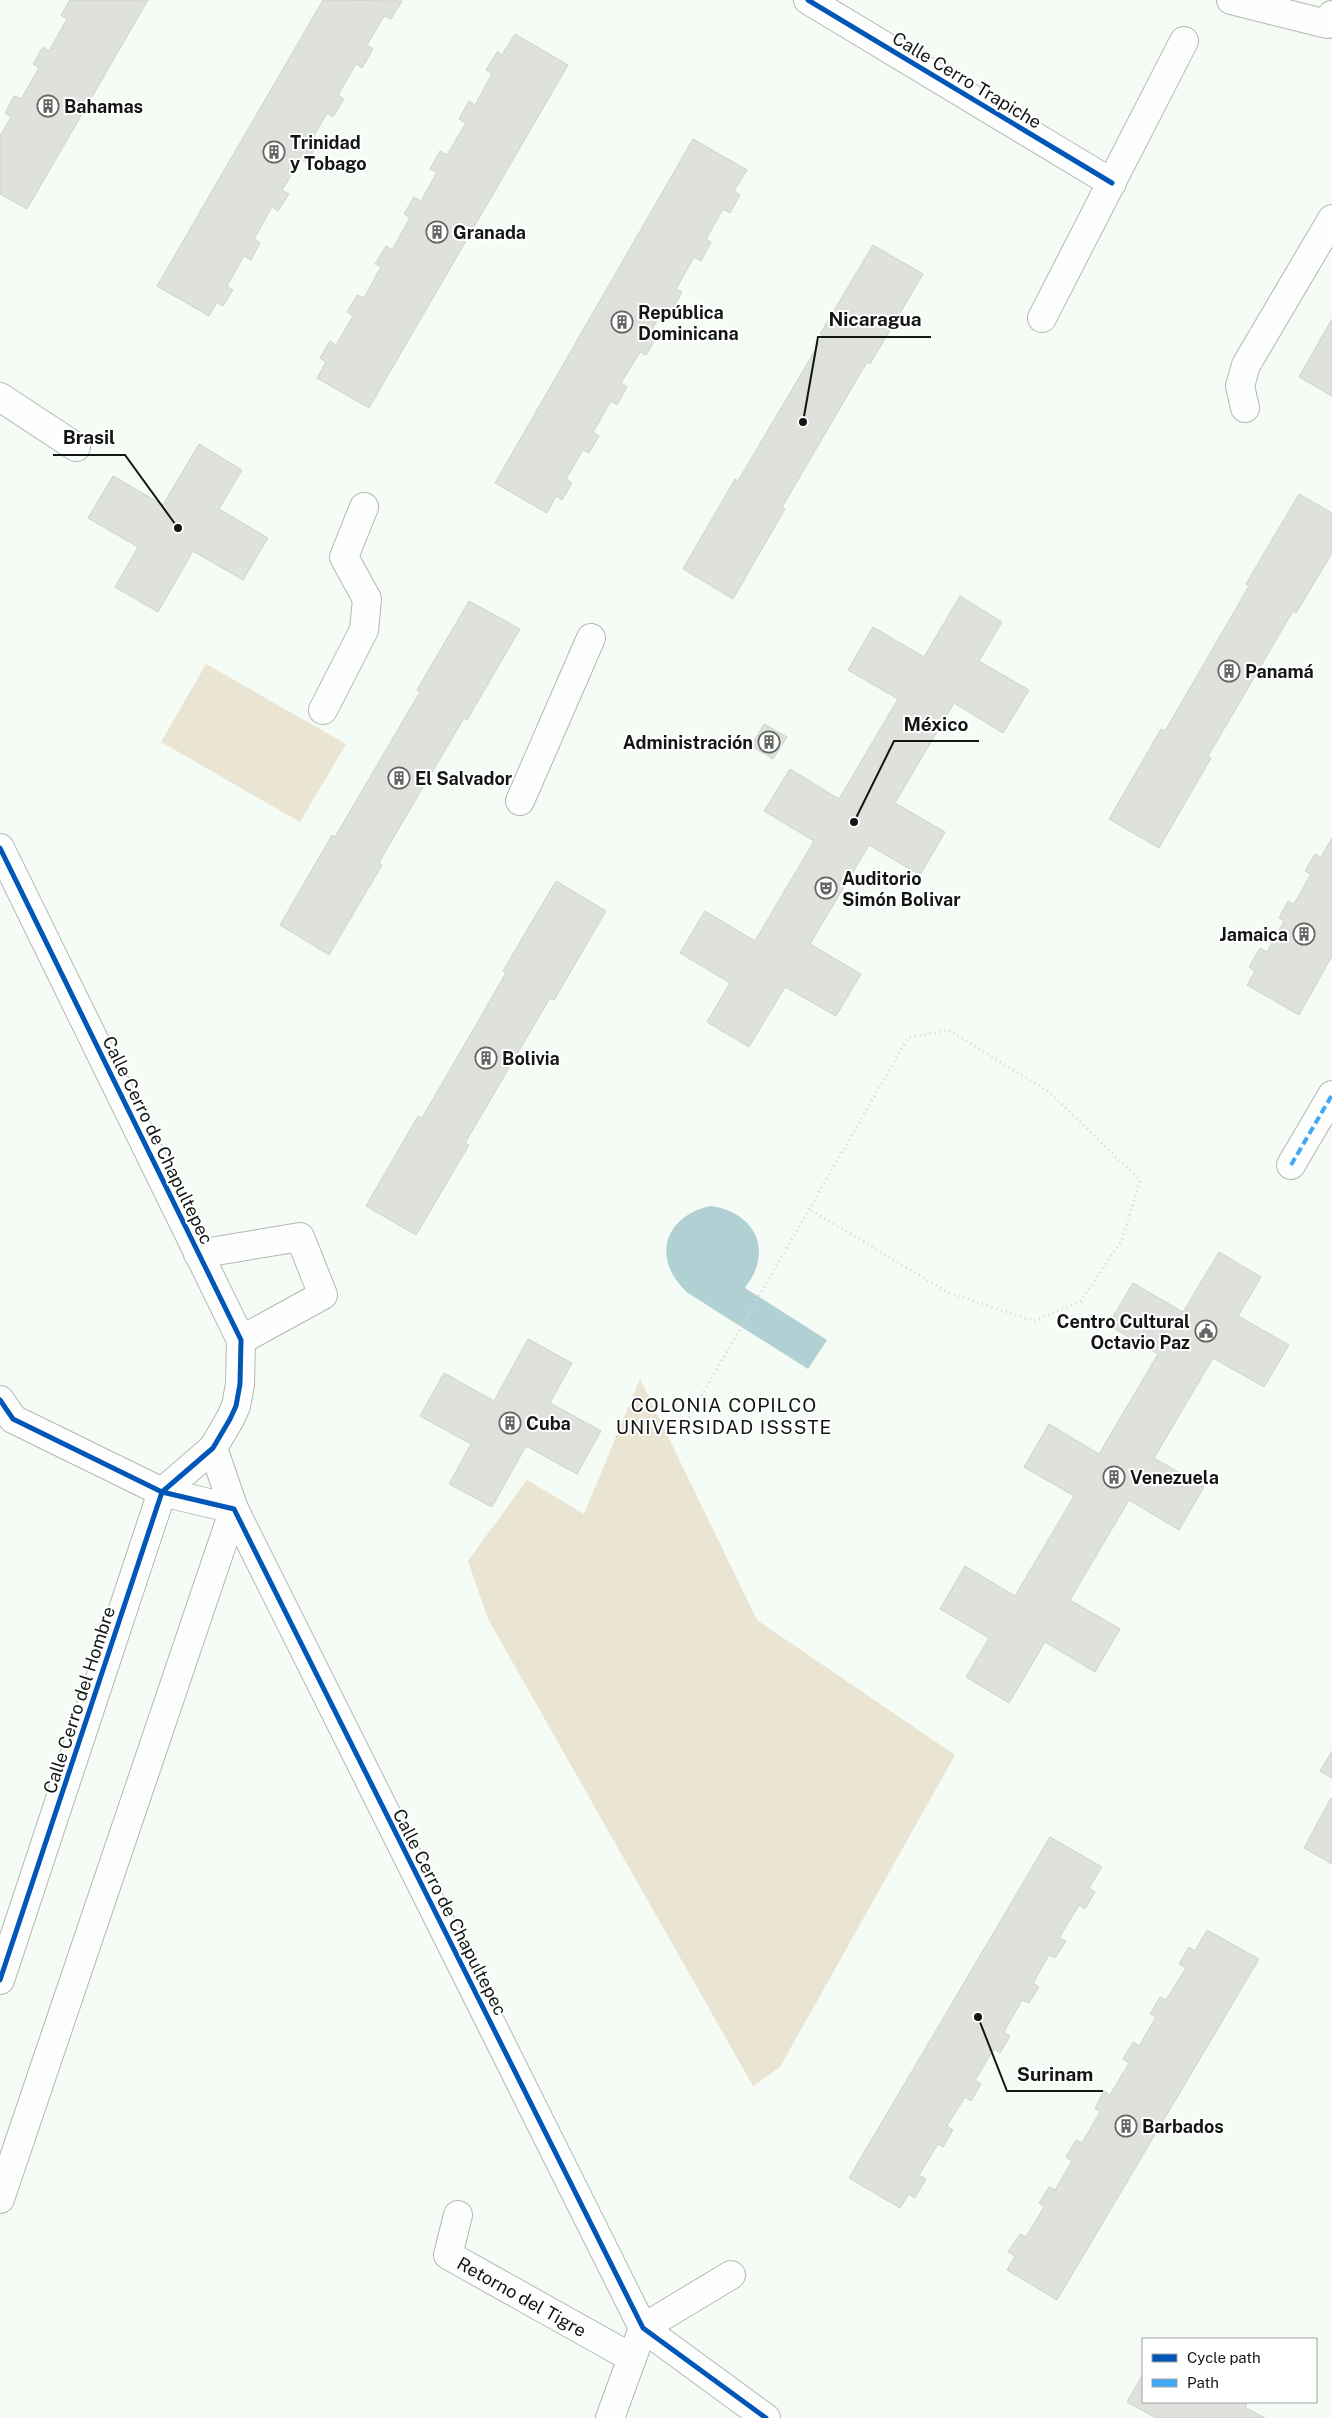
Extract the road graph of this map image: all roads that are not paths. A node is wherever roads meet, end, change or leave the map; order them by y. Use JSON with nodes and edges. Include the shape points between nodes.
{"nodes":[{"id":1,"x":808,"y":0,"type":"edge"},
{"id":2,"x":1231,"y":0,"type":"edge"},
{"id":3,"x":1330,"y":19,"type":"edge"},
{"id":4,"x":1184,"y":41,"type":"dead end"},
{"id":5,"x":1112,"y":183,"type":"junction"},
{"id":6,"x":1332,"y":218,"type":"edge"},
{"id":7,"x":1042,"y":318,"type":"dead end"},
{"id":8,"x":0,"y":397,"type":"edge"},
{"id":9,"x":1245,"y":408,"type":"dead end"},
{"id":10,"x":76,"y":447,"type":"dead end"},
{"id":11,"x":364,"y":507,"type":"dead end"},
{"id":12,"x":591,"y":638,"type":"dead end"},
{"id":13,"x":323,"y":710,"type":"dead end"},
{"id":14,"x":520,"y":801,"type":"dead end"},
{"id":15,"x":0,"y":848,"type":"edge"},
{"id":16,"x":1332,"y":1095,"type":"edge"},
{"id":17,"x":1290,"y":1165,"type":"dead end"},
{"id":18,"x":198,"y":1254,"type":"junction"},
{"id":19,"x":241,"y":1340,"type":"junction"},
{"id":20,"x":0,"y":1400,"type":"edge"},
{"id":21,"x":213,"y":1448,"type":"junction"},
{"id":22,"x":162,"y":1492,"type":"junction"},
{"id":23,"x":234,"y":1509,"type":"junction"},
{"id":24,"x":0,"y":1980,"type":"edge"},
{"id":25,"x":0,"y":2199,"type":"edge"},
{"id":26,"x":458,"y":2215,"type":"dead end"},
{"id":27,"x":730,"y":2274,"type":"dead end"},
{"id":28,"x":643,"y":2328,"type":"junction"},
{"id":29,"x":632,"y":2358,"type":"junction"},
{"id":30,"x":610,"y":2418,"type":"edge"},
{"id":31,"x":766,"y":2418,"type":"edge"}],
"edges":[{"from":1,"to":5,"type":"street","name":"Calle Cerro Trapiche"},
{"from":2,"to":3,"type":"street"},
{"from":4,"to":5,"type":"street"},
{"from":5,"to":7,"type":"street"},
{"from":6,"to":9,"type":"street","via":[[1246,365],[1240,386]]},
{"from":8,"to":10,"type":"street"},
{"from":11,"to":13,"type":"street","via":[[344,557],[367,599],[364,630]]},
{"from":12,"to":14,"type":"street"},
{"from":15,"to":18,"type":"street","name":"Calle Cerro de Chapultepec"},
{"from":16,"to":17,"type":"street"},
{"from":18,"to":19,"type":"street","name":"Calle Cerro de Chapultepec"},
{"from":18,"to":19,"type":"street","via":[[300,1237],[323,1295]]},
{"from":19,"to":21,"type":"street","name":"Calle Cerro de Chapultepec","via":[[236,1406]]},
{"from":20,"to":22,"type":"street","via":[[13,1419]]},
{"from":21,"to":22,"type":"street"},
{"from":21,"to":23,"type":"street"},
{"from":22,"to":23,"type":"street"},
{"from":22,"to":24,"type":"street","name":"Calle Cerro del Hombre"},
{"from":23,"to":25,"type":"street"},
{"from":23,"to":28,"type":"street","name":"Calle Cerro de Chapultepec"},
{"from":26,"to":29,"type":"street","name":"Retorno del Tigre","via":[[448,2255]]},
{"from":27,"to":28,"type":"street"},
{"from":28,"to":29,"type":"street"},
{"from":28,"to":31,"type":"street"},
{"from":29,"to":30,"type":"street"}]}
